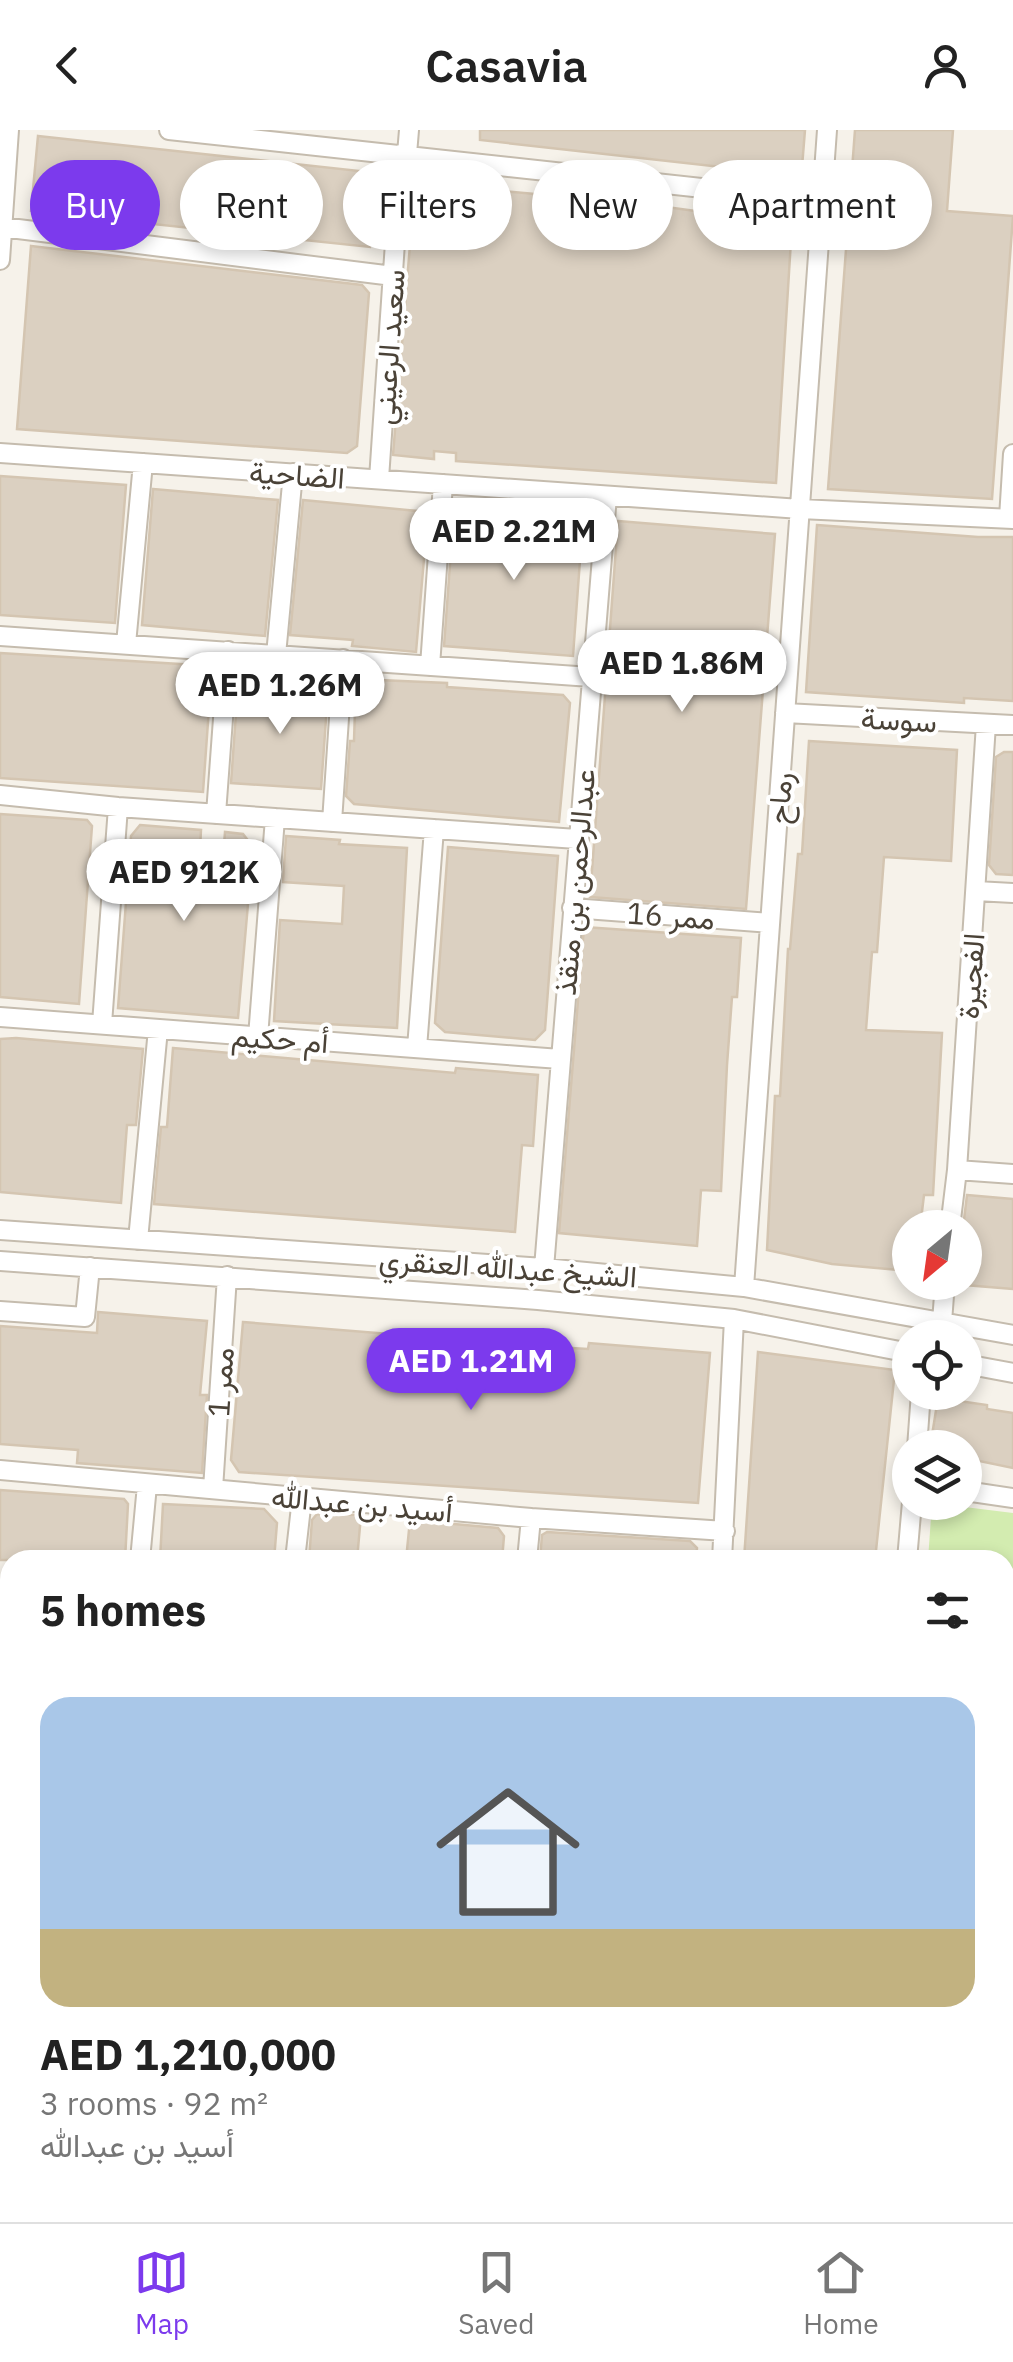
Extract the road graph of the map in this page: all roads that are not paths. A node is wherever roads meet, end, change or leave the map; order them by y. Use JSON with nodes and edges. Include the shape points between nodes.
{"nodes":[{"id":1,"x":9,"y":130,"type":"edge"},
{"id":2,"x":169,"y":130,"type":"edge"},
{"id":3,"x":409,"y":130,"type":"edge"},
{"id":4,"x":827,"y":130,"type":"edge"},
{"id":5,"x":404,"y":154,"type":"junction"},
{"id":6,"x":825,"y":160,"type":"edge"},
{"id":7,"x":693,"y":186,"type":"edge"},
{"id":8,"x":2,"y":227,"type":"edge"},
{"id":9,"x":819,"y":250,"type":"edge"},
{"id":10,"x":0,"y":260,"type":"edge"},
{"id":11,"x":393,"y":276,"type":"junction"},
{"id":12,"x":0,"y":453,"type":"edge"},
{"id":13,"x":1013,"y":454,"type":"edge"},
{"id":14,"x":143,"y":463,"type":"junction"},
{"id":15,"x":293,"y":473,"type":"junction"},
{"id":16,"x":379,"y":479,"type":"junction"},
{"id":17,"x":443,"y":484,"type":"junction"},
{"id":18,"x":607,"y":496,"type":"junction"},
{"id":19,"x":800,"y":510,"type":"junction"},
{"id":20,"x":1011,"y":519,"type":"edge"},
{"id":21,"x":0,"y":636,"type":"edge"},
{"id":22,"x":126,"y":644,"type":"junction"},
{"id":23,"x":228,"y":652,"type":"junction"},
{"id":24,"x":276,"y":655,"type":"junction"},
{"id":25,"x":344,"y":660,"type":"junction"},
{"id":26,"x":430,"y":666,"type":"junction"},
{"id":27,"x":591,"y":677,"type":"junction"},
{"id":28,"x":785,"y":713,"type":"junction"},
{"id":29,"x":986,"y":724,"type":"junction"},
{"id":30,"x":1013,"y":725,"type":"edge"},
{"id":31,"x":0,"y":796,"type":"edge"},
{"id":32,"x":118,"y":807,"type":"junction"},
{"id":33,"x":216,"y":814,"type":"junction"},
{"id":34,"x":274,"y":818,"type":"junction"},
{"id":35,"x":332,"y":822,"type":"junction"},
{"id":36,"x":434,"y":829,"type":"junction"},
{"id":37,"x":578,"y":839,"type":"junction"},
{"id":38,"x":976,"y":891,"type":"junction"},
{"id":39,"x":1013,"y":893,"type":"edge"},
{"id":40,"x":572,"y":908,"type":"junction"},
{"id":41,"x":770,"y":923,"type":"junction"},
{"id":42,"x":0,"y":1017,"type":"edge"},
{"id":43,"x":102,"y":1024,"type":"junction"},
{"id":44,"x":158,"y":1029,"type":"junction"},
{"id":45,"x":258,"y":1036,"type":"junction"},
{"id":46,"x":417,"y":1048,"type":"junction"},
{"id":47,"x":560,"y":1058,"type":"junction"},
{"id":48,"x":957,"y":1170,"type":"junction"},
{"id":49,"x":1013,"y":1174,"type":"edge"},
{"id":50,"x":952,"y":1210,"type":"edge"},
{"id":51,"x":0,"y":1230,"type":"edge"},
{"id":52,"x":138,"y":1240,"type":"junction"},
{"id":53,"x":0,"y":1261,"type":"edge"},
{"id":54,"x":90,"y":1267,"type":"junction"},
{"id":55,"x":544,"y":1268,"type":"junction"},
{"id":56,"x":227,"y":1276,"type":"junction"},
{"id":57,"x":744,"y":1287,"type":"junction"},
{"id":58,"x":0,"y":1311,"type":"edge"},
{"id":59,"x":734,"y":1319,"type":"junction"},
{"id":60,"x":931,"y":1320,"type":"edge"},
{"id":61,"x":982,"y":1329,"type":"edge"},
{"id":62,"x":1013,"y":1335,"type":"edge"},
{"id":63,"x":892,"y":1350,"type":"edge"},
{"id":64,"x":982,"y":1367,"type":"edge"},
{"id":65,"x":1013,"y":1373,"type":"edge"},
{"id":66,"x":0,"y":1470,"type":"edge"},
{"id":67,"x":146,"y":1485,"type":"junction"},
{"id":68,"x":213,"y":1489,"type":"junction"},
{"id":69,"x":982,"y":1493,"type":"edge"},
{"id":70,"x":302,"y":1498,"type":"junction"},
{"id":71,"x":1013,"y":1498,"type":"edge"},
{"id":72,"x":531,"y":1518,"type":"junction"},
{"id":73,"x":910,"y":1520,"type":"edge"},
{"id":74,"x":724,"y":1531,"type":"junction"},
{"id":75,"x":141,"y":1550,"type":"edge"},
{"id":76,"x":297,"y":1550,"type":"edge"},
{"id":77,"x":528,"y":1550,"type":"edge"},
{"id":78,"x":723,"y":1550,"type":"edge"},
{"id":79,"x":908,"y":1550,"type":"edge"}],
"edges":[{"from":1,"to":8,"type":"street"},
{"from":2,"to":5,"type":"street"},
{"from":3,"to":5,"type":"street","name":"سعيد الرعيني"},
{"from":4,"to":6,"type":"street","name":"رماح"},
{"from":5,"to":7,"type":"street"},
{"from":5,"to":11,"type":"street","name":"سعيد الرعيني"},
{"from":8,"to":10,"type":"street"},
{"from":8,"to":11,"type":"street"},
{"from":9,"to":19,"type":"street","name":"رماح"},
{"from":11,"to":16,"type":"street","name":"سعيد الرعيني"},
{"from":12,"to":14,"type":"street","name":"الضاحية"},
{"from":13,"to":20,"type":"street"},
{"from":14,"to":15,"type":"street","name":"الضاحية"},
{"from":14,"to":22,"type":"street"},
{"from":15,"to":16,"type":"street","name":"الضاحية"},
{"from":15,"to":24,"type":"street"},
{"from":16,"to":17,"type":"street","name":"الضاحية"},
{"from":17,"to":18,"type":"street","name":"الضاحية"},
{"from":17,"to":26,"type":"street"},
{"from":18,"to":19,"type":"street","name":"الضاحية"},
{"from":18,"to":27,"type":"street","name":"عبدالرحمن بن منقذ"},
{"from":19,"to":20,"type":"street","name":"الضاحية"},
{"from":19,"to":28,"type":"street","name":"رماح"},
{"from":21,"to":22,"type":"street"},
{"from":22,"to":23,"type":"street"},
{"from":23,"to":24,"type":"street"},
{"from":23,"to":33,"type":"street"},
{"from":24,"to":25,"type":"street"},
{"from":25,"to":26,"type":"street"},
{"from":25,"to":35,"type":"street"},
{"from":26,"to":27,"type":"street"},
{"from":27,"to":37,"type":"street","name":"عبدالرحمن بن منقذ"},
{"from":28,"to":29,"type":"street","name":"سوسة"},
{"from":28,"to":41,"type":"street","name":"رماح"},
{"from":29,"to":30,"type":"street","name":"سوسة"},
{"from":29,"to":38,"type":"street","name":"الفجيرة"},
{"from":31,"to":32,"type":"street"},
{"from":32,"to":33,"type":"street"},
{"from":32,"to":43,"type":"street"},
{"from":33,"to":34,"type":"street"},
{"from":34,"to":35,"type":"street"},
{"from":34,"to":45,"type":"street"},
{"from":35,"to":36,"type":"street"},
{"from":36,"to":37,"type":"street"},
{"from":36,"to":46,"type":"street"},
{"from":37,"to":40,"type":"street","name":"عبدالرحمن بن منقذ"},
{"from":38,"to":39,"type":"street"},
{"from":38,"to":48,"type":"street","name":"الفجيرة"},
{"from":40,"to":41,"type":"street","name":"ممر 16"},
{"from":40,"to":47,"type":"street","name":"عبدالرحمن بن منقذ"},
{"from":41,"to":57,"type":"street","name":"رماح"},
{"from":42,"to":43,"type":"street","name":"أم حكيم"},
{"from":43,"to":44,"type":"street","name":"أم حكيم"},
{"from":44,"to":45,"type":"street","name":"أم حكيم"},
{"from":44,"to":52,"type":"street"},
{"from":45,"to":46,"type":"street","name":"أم حكيم"},
{"from":46,"to":47,"type":"street","name":"أم حكيم"},
{"from":47,"to":55,"type":"street","name":"عبدالرحمن بن منقذ"},
{"from":48,"to":49,"type":"street"},
{"from":48,"to":50,"type":"street","name":"الفجيرة"},
{"from":51,"to":52,"type":"street","name":"الشيخ عبدالله العنقري"},
{"from":52,"to":55,"type":"street","name":"الشيخ عبدالله العنقري"},
{"from":53,"to":54,"type":"street","name":"الشيخ عبدالله العنقري"},
{"from":54,"to":56,"type":"street","name":"الشيخ عبدالله العنقري"},
{"from":54,"to":58,"type":"street","via":[[86,1317]]},
{"from":55,"to":57,"type":"street","name":"الشيخ عبدالله العنقري"},
{"from":56,"to":59,"type":"street","name":"الشيخ عبدالله العنقري"},
{"from":56,"to":68,"type":"street","name":"ممر 1"},
{"from":57,"to":60,"type":"street","name":"الشيخ عبدالله العنقري"},
{"from":59,"to":63,"type":"street","name":"الشيخ عبدالله العنقري"},
{"from":59,"to":74,"type":"street"},
{"from":61,"to":62,"type":"street","name":"الشيخ عبدالله العنقري"},
{"from":64,"to":65,"type":"street"},
{"from":66,"to":67,"type":"street","name":"أسيد بن عبدالله"},
{"from":67,"to":68,"type":"street","name":"أسيد بن عبدالله"},
{"from":67,"to":75,"type":"street"},
{"from":68,"to":70,"type":"street","name":"أسيد بن عبدالله"},
{"from":69,"to":71,"type":"street"},
{"from":70,"to":72,"type":"street","name":"أسيد بن عبدالله"},
{"from":70,"to":76,"type":"street"},
{"from":72,"to":74,"type":"street","name":"أسيد بن عبدالله"},
{"from":72,"to":77,"type":"street"},
{"from":73,"to":79,"type":"street"},
{"from":74,"to":78,"type":"street"}]}
